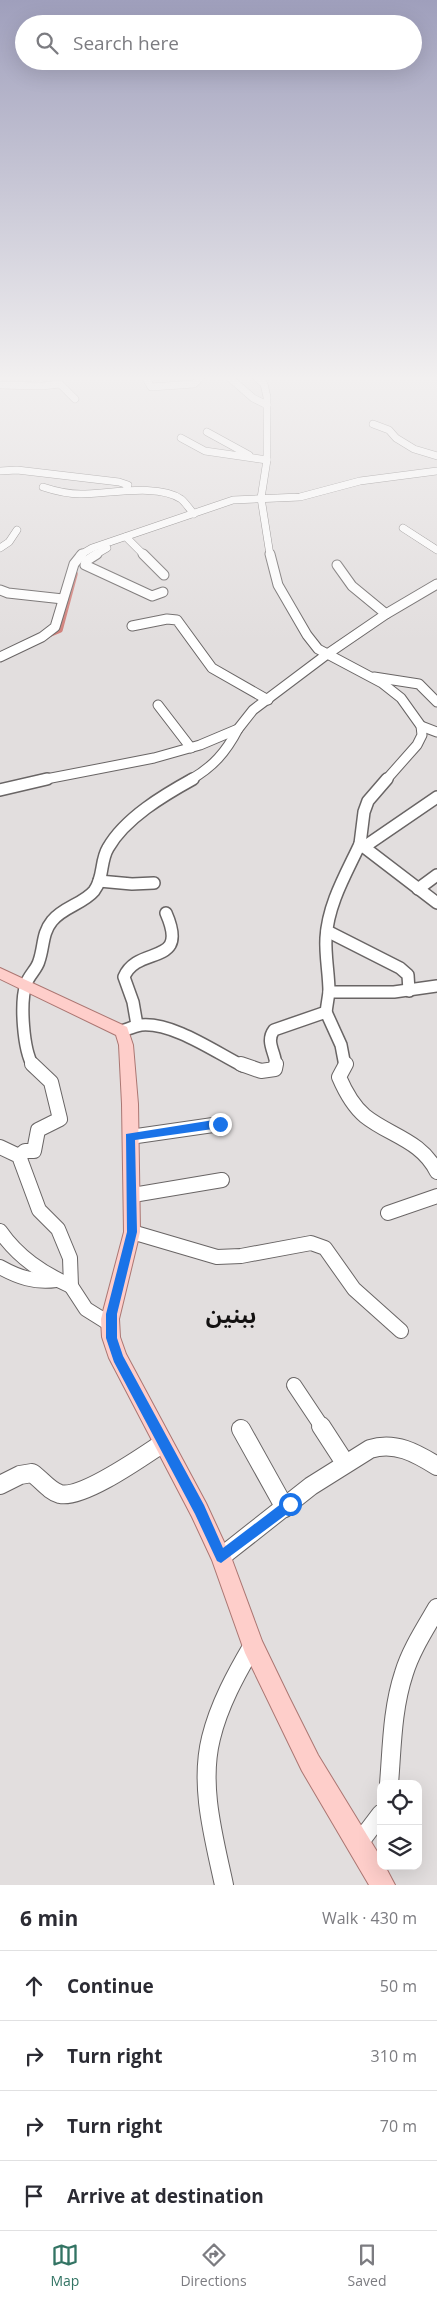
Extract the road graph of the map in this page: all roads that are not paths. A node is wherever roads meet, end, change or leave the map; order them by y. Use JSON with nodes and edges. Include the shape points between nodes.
{"nodes":[{"id":1,"x":266,"y":465,"type":"edge"},
{"id":2,"x":0,"y":471,"type":"edge"},
{"id":3,"x":437,"y":471,"type":"edge"},
{"id":4,"x":43,"y":487,"type":"dead end"},
{"id":5,"x":126,"y":490,"type":"junction"},
{"id":6,"x":261,"y":498,"type":"junction"},
{"id":7,"x":194,"y":514,"type":"junction"},
{"id":8,"x":403,"y":528,"type":"dead end"},
{"id":9,"x":17,"y":530,"type":"dead end"},
{"id":10,"x":126,"y":537,"type":"junction"},
{"id":11,"x":102,"y":545,"type":"junction"},
{"id":12,"x":0,"y":548,"type":"edge"},
{"id":13,"x":437,"y":550,"type":"edge"},
{"id":14,"x":337,"y":565,"type":"dead end"},
{"id":15,"x":164,"y":575,"type":"dead end"},
{"id":16,"x":437,"y":584,"type":"edge"},
{"id":17,"x":0,"y":590,"type":"edge"},
{"id":18,"x":163,"y":592,"type":"dead end"},
{"id":19,"x":63,"y":600,"type":"junction"},
{"id":20,"x":386,"y":614,"type":"junction"},
{"id":21,"x":132,"y":626,"type":"dead end"},
{"id":22,"x":326,"y":655,"type":"junction"},
{"id":23,"x":0,"y":657,"type":"edge"},
{"id":24,"x":370,"y":676,"type":"junction"},
{"id":25,"x":268,"y":700,"type":"junction"},
{"id":26,"x":437,"y":702,"type":"edge"},
{"id":27,"x":158,"y":705,"type":"dead end"},
{"id":28,"x":421,"y":726,"type":"junction"},
{"id":29,"x":238,"y":729,"type":"junction"},
{"id":30,"x":437,"y":732,"type":"edge"},
{"id":31,"x":191,"y":748,"type":"junction"},
{"id":32,"x":0,"y":790,"type":"edge"},
{"id":33,"x":437,"y":797,"type":"edge"},
{"id":34,"x":362,"y":846,"type":"junction"},
{"id":35,"x":437,"y":875,"type":"edge"},
{"id":36,"x":100,"y":881,"type":"junction"},
{"id":37,"x":154,"y":884,"type":"dead end"},
{"id":38,"x":418,"y":889,"type":"junction"},
{"id":39,"x":437,"y":903,"type":"edge"},
{"id":40,"x":166,"y":913,"type":"dead end"},
{"id":41,"x":327,"y":931,"type":"junction"},
{"id":42,"x":0,"y":974,"type":"edge"},
{"id":43,"x":26,"y":984,"type":"junction"},
{"id":44,"x":437,"y":986,"type":"edge"},
{"id":45,"x":409,"y":991,"type":"junction"},
{"id":46,"x":329,"y":992,"type":"junction"},
{"id":47,"x":326,"y":1012,"type":"junction"},
{"id":48,"x":129,"y":1028,"type":"junction"},
{"id":49,"x":220,"y":1124,"type":"dead end"},
{"id":50,"x":130,"y":1137,"type":"junction"},
{"id":51,"x":0,"y":1148,"type":"edge"},
{"id":52,"x":19,"y":1156,"type":"junction"},
{"id":53,"x":437,"y":1172,"type":"edge"},
{"id":54,"x":222,"y":1180,"type":"dead end"},
{"id":55,"x":132,"y":1195,"type":"junction"},
{"id":56,"x":437,"y":1196,"type":"edge"},
{"id":57,"x":388,"y":1213,"type":"dead end"},
{"id":58,"x":0,"y":1231,"type":"edge"},
{"id":59,"x":132,"y":1232,"type":"junction"},
{"id":60,"x":0,"y":1267,"type":"edge"},
{"id":61,"x":56,"y":1280,"type":"junction"},
{"id":62,"x":71,"y":1286,"type":"junction"},
{"id":63,"x":110,"y":1324,"type":"junction"},
{"id":64,"x":401,"y":1331,"type":"dead end"},
{"id":65,"x":294,"y":1385,"type":"dead end"},
{"id":66,"x":241,"y":1429,"type":"dead end"},
{"id":67,"x":163,"y":1443,"type":"junction"},
{"id":68,"x":345,"y":1463,"type":"junction"},
{"id":69,"x":437,"y":1466,"type":"edge"},
{"id":70,"x":0,"y":1485,"type":"edge"},
{"id":71,"x":286,"y":1508,"type":"junction"},
{"id":72,"x":221,"y":1557,"type":"junction"},
{"id":73,"x":437,"y":1608,"type":"edge"},
{"id":74,"x":253,"y":1645,"type":"junction"},
{"id":75,"x":389,"y":1780,"type":"edge"},
{"id":76,"x":377,"y":1819,"type":"edge"},
{"id":77,"x":358,"y":1843,"type":"junction"},
{"id":78,"x":224,"y":1885,"type":"edge"},
{"id":79,"x":383,"y":1885,"type":"edge"}],
"edges":[{"from":1,"to":6,"type":"street"},
{"from":2,"to":5,"type":"street","via":[[17,470],[119,482],[128,485]]},
{"from":3,"to":6,"type":"street","via":[[360,481],[300,497]]},
{"from":4,"to":5,"type":"street","via":[[81,494]]},
{"from":5,"to":7,"type":"street","via":[[174,496]]},
{"from":6,"to":7,"type":"street","via":[[233,500]]},
{"from":6,"to":22,"type":"street","via":[[278,585],[307,635]]},
{"from":7,"to":10,"type":"street"},
{"from":8,"to":13,"type":"street"},
{"from":9,"to":12,"type":"street"},
{"from":10,"to":11,"type":"street"},
{"from":10,"to":15,"type":"street"},
{"from":11,"to":18,"type":"street","via":[[108,548],[86,561],[85,565],[152,596]]},
{"from":11,"to":19,"type":"street","via":[[86,551],[76,560]]},
{"from":14,"to":20,"type":"street","via":[[352,586]]},
{"from":16,"to":20,"type":"street"},
{"from":17,"to":19,"type":"street"},
{"from":19,"to":23,"type":"street","via":[[57,624],[51,631]]},
{"from":20,"to":22,"type":"street"},
{"from":21,"to":25,"type":"street","via":[[177,620],[212,668]]},
{"from":22,"to":24,"type":"street"},
{"from":22,"to":25,"type":"street"},
{"from":24,"to":26,"type":"street","via":[[419,684]]},
{"from":24,"to":28,"type":"street","via":[[400,698]]},
{"from":25,"to":29,"type":"street"},
{"from":27,"to":31,"type":"street"},
{"from":28,"to":30,"type":"street"},
{"from":28,"to":34,"type":"street","via":[[418,745],[368,801],[364,810]]},
{"from":29,"to":31,"type":"street"},
{"from":29,"to":36,"type":"street","via":[[228,750],[216,764],[151,804],[112,842],[104,855]]},
{"from":31,"to":32,"type":"street"},
{"from":33,"to":34,"type":"street"},
{"from":34,"to":38,"type":"street"},
{"from":34,"to":41,"type":"street","via":[[336,899]]},
{"from":35,"to":38,"type":"street"},
{"from":36,"to":37,"type":"street"},
{"from":36,"to":43,"type":"street","via":[[89,895],[49,924],[37,969]]},
{"from":38,"to":39,"type":"street"},
{"from":40,"to":48,"type":"street","via":[[175,928],[171,942],[162,952],[131,967],[124,975],[123,980],[134,1002]]},
{"from":41,"to":45,"type":"street","via":[[400,968],[408,974]]},
{"from":41,"to":46,"type":"street"},
{"from":42,"to":43,"type":"main road"},
{"from":43,"to":48,"type":"main road"},
{"from":43,"to":52,"type":"street","via":[[27,1054],[37,1071],[51,1082],[60,1119],[39,1127],[34,1151],[25,1151]]},
{"from":44,"to":45,"type":"street"},
{"from":45,"to":46,"type":"street"},
{"from":46,"to":47,"type":"street"},
{"from":47,"to":48,"type":"street","via":[[272,1031],[269,1040],[277,1063],[270,1071],[242,1064],[170,1030],[152,1026]]},
{"from":47,"to":53,"type":"street","via":[[346,1064],[340,1077],[344,1089],[366,1116],[429,1157]]},
{"from":48,"to":50,"type":"main road","via":[[126,1045]]},
{"from":49,"to":50,"type":"street"},
{"from":50,"to":55,"type":"main road"},
{"from":51,"to":52,"type":"street"},
{"from":52,"to":62,"type":"street","via":[[38,1210],[58,1229],[70,1258]]},
{"from":54,"to":55,"type":"street"},
{"from":55,"to":59,"type":"main road"},
{"from":56,"to":57,"type":"street"},
{"from":58,"to":61,"type":"street","via":[[25,1260]]},
{"from":59,"to":63,"type":"main road"},
{"from":59,"to":64,"type":"street","via":[[217,1257],[318,1244],[325,1248],[358,1294]]},
{"from":60,"to":61,"type":"street","via":[[32,1280]]},
{"from":61,"to":62,"type":"street"},
{"from":62,"to":63,"type":"street","via":[[86,1310]]},
{"from":63,"to":67,"type":"main road","via":[[118,1358]]},
{"from":65,"to":68,"type":"street"},
{"from":66,"to":71,"type":"street"},
{"from":67,"to":70,"type":"street","via":[[72,1495],[56,1492],[32,1473]]},
{"from":67,"to":72,"type":"main road","via":[[200,1510]]},
{"from":68,"to":69,"type":"street","via":[[377,1446],[410,1451]]},
{"from":68,"to":71,"type":"street"},
{"from":71,"to":72,"type":"street"},
{"from":72,"to":74,"type":"main road"},
{"from":73,"to":75,"type":"street","via":[[404,1674]]},
{"from":74,"to":77,"type":"main road","via":[[310,1763]]},
{"from":74,"to":78,"type":"street","via":[[232,1680],[208,1752],[210,1817]]},
{"from":76,"to":77,"type":"street"},
{"from":77,"to":79,"type":"main road"}]}
